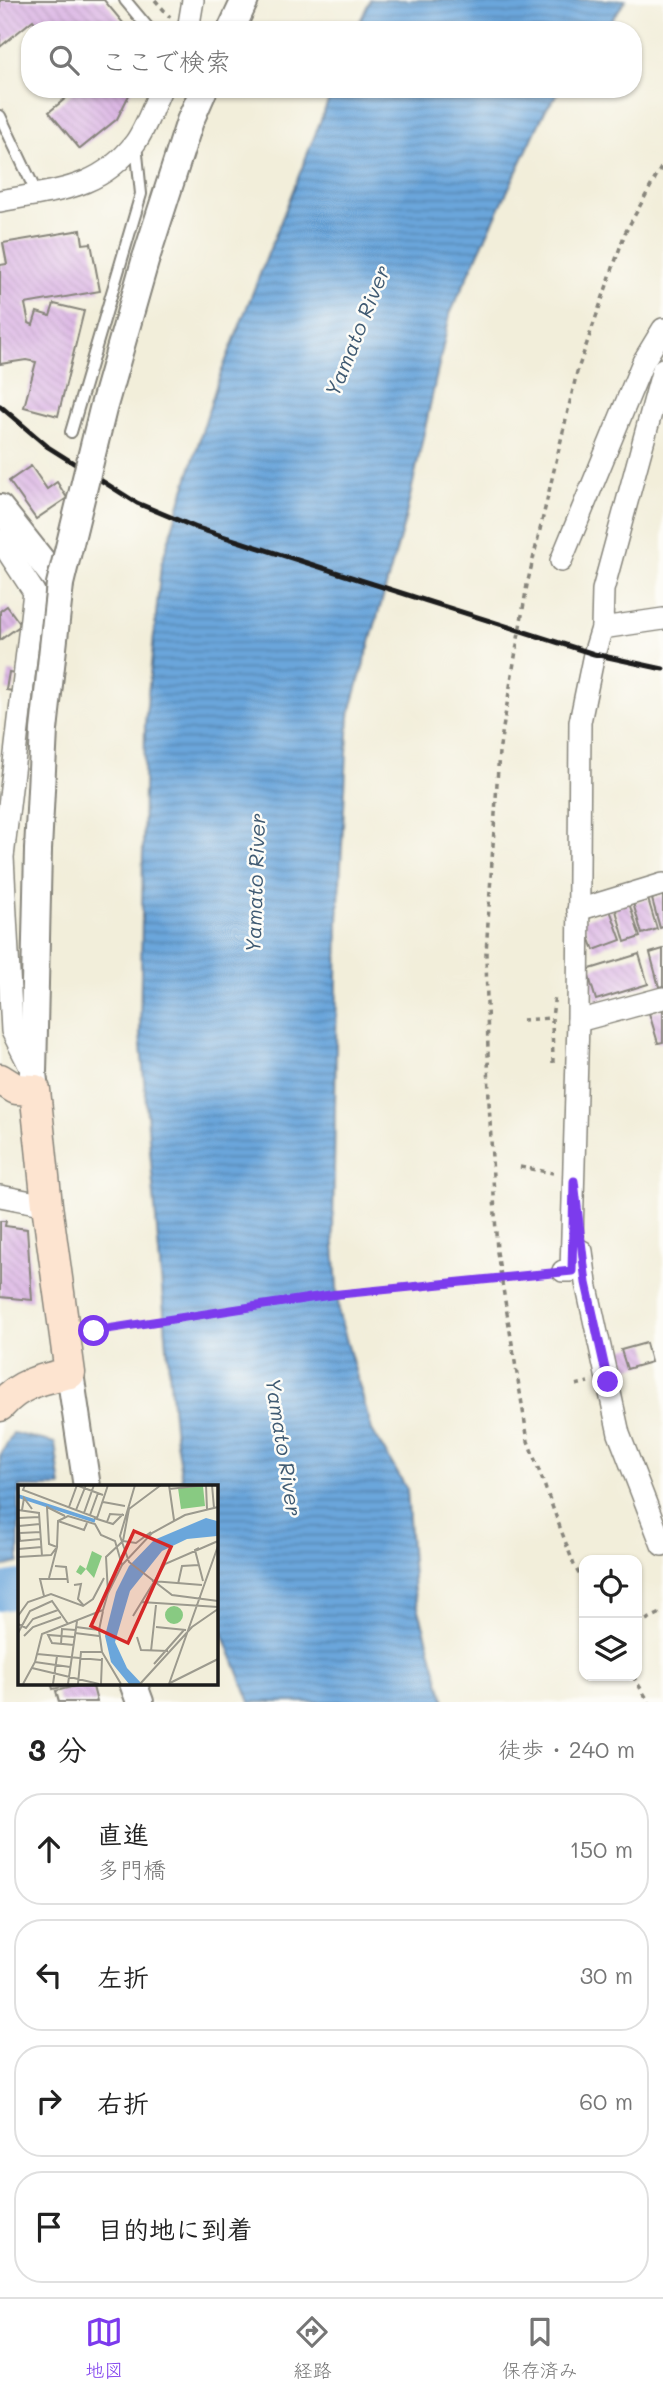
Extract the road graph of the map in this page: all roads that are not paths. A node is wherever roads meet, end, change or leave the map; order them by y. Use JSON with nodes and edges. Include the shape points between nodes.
{"nodes":[{"id":1,"x":125,"y":0,"type":"edge"},
{"id":2,"x":193,"y":0,"type":"edge"},
{"id":3,"x":245,"y":0,"type":"edge"},
{"id":4,"x":142,"y":21,"type":"edge"},
{"id":5,"x":184,"y":21,"type":"edge"},
{"id":6,"x":235,"y":21,"type":"edge"},
{"id":7,"x":157,"y":98,"type":"edge"},
{"id":8,"x":200,"y":98,"type":"edge"},
{"id":9,"x":0,"y":116,"type":"edge"},
{"id":10,"x":136,"y":141,"type":"junction"},
{"id":11,"x":37,"y":194,"type":"junction"},
{"id":12,"x":0,"y":201,"type":"edge"},
{"id":13,"x":663,"y":329,"type":"edge"},
{"id":14,"x":663,"y":369,"type":"edge"},
{"id":15,"x":71,"y":432,"type":"dead end"},
{"id":16,"x":0,"y":508,"type":"edge"},
{"id":17,"x":0,"y":540,"type":"edge"},
{"id":18,"x":561,"y":561,"type":"dead end"},
{"id":19,"x":60,"y":584,"type":"junction"},
{"id":20,"x":663,"y":619,"type":"edge"},
{"id":21,"x":602,"y":628,"type":"junction"},
{"id":22,"x":663,"y":884,"type":"edge"},
{"id":23,"x":578,"y":910,"type":"junction"},
{"id":24,"x":663,"y":998,"type":"edge"},
{"id":25,"x":578,"y":1021,"type":"junction"},
{"id":26,"x":0,"y":1079,"type":"edge"},
{"id":27,"x":34,"y":1082,"type":"junction"},
{"id":28,"x":566,"y":1177,"type":"junction"},
{"id":29,"x":0,"y":1196,"type":"edge"},
{"id":30,"x":47,"y":1205,"type":"junction"},
{"id":31,"x":563,"y":1271,"type":"road end"},
{"id":32,"x":70,"y":1373,"type":"junction"},
{"id":33,"x":4,"y":1394,"type":"edge"},
{"id":34,"x":87,"y":1485,"type":"edge"},
{"id":35,"x":662,"y":1545,"type":"edge"},
{"id":36,"x":134,"y":1685,"type":"edge"},
{"id":37,"x":139,"y":1702,"type":"edge"}],
"edges":[{"from":1,"to":4,"type":"lane"},
{"from":2,"to":5,"type":"street"},
{"from":3,"to":6,"type":"street"},
{"from":7,"to":10,"type":"street"},
{"from":8,"to":19,"type":"street","bridge":true,"via":[[146,258]]},
{"from":9,"to":11,"type":"lane"},
{"from":10,"to":11,"type":"street","via":[[109,170],[82,185]]},
{"from":10,"to":15,"type":"lane","via":[[141,194]]},
{"from":11,"to":12,"type":"street"},
{"from":13,"to":18,"type":"street","via":[[643,362]]},
{"from":14,"to":21,"type":"street","via":[[603,590]]},
{"from":16,"to":19,"type":"street"},
{"from":17,"to":27,"type":"street","via":[[34,592],[3,857],[12,1031]]},
{"from":19,"to":27,"type":"street","bridge":true,"via":[[44,730]]},
{"from":20,"to":21,"type":"street"},
{"from":21,"to":23,"type":"street","via":[[580,722]]},
{"from":22,"to":23,"type":"street"},
{"from":23,"to":25,"type":"street"},
{"from":24,"to":25,"type":"street"},
{"from":25,"to":28,"type":"street"},
{"from":26,"to":27,"type":"main road","via":[[16,1089]]},
{"from":27,"to":30,"type":"main road"},
{"from":28,"to":31,"type":"street","via":[[572,1271]]},
{"from":28,"to":35,"type":"street","via":[[619,1434]]},
{"from":29,"to":30,"type":"street"},
{"from":30,"to":32,"type":"main road"},
{"from":32,"to":33,"type":"main road"},
{"from":32,"to":34,"type":"street"},
{"from":36,"to":37,"type":"street"}]}
